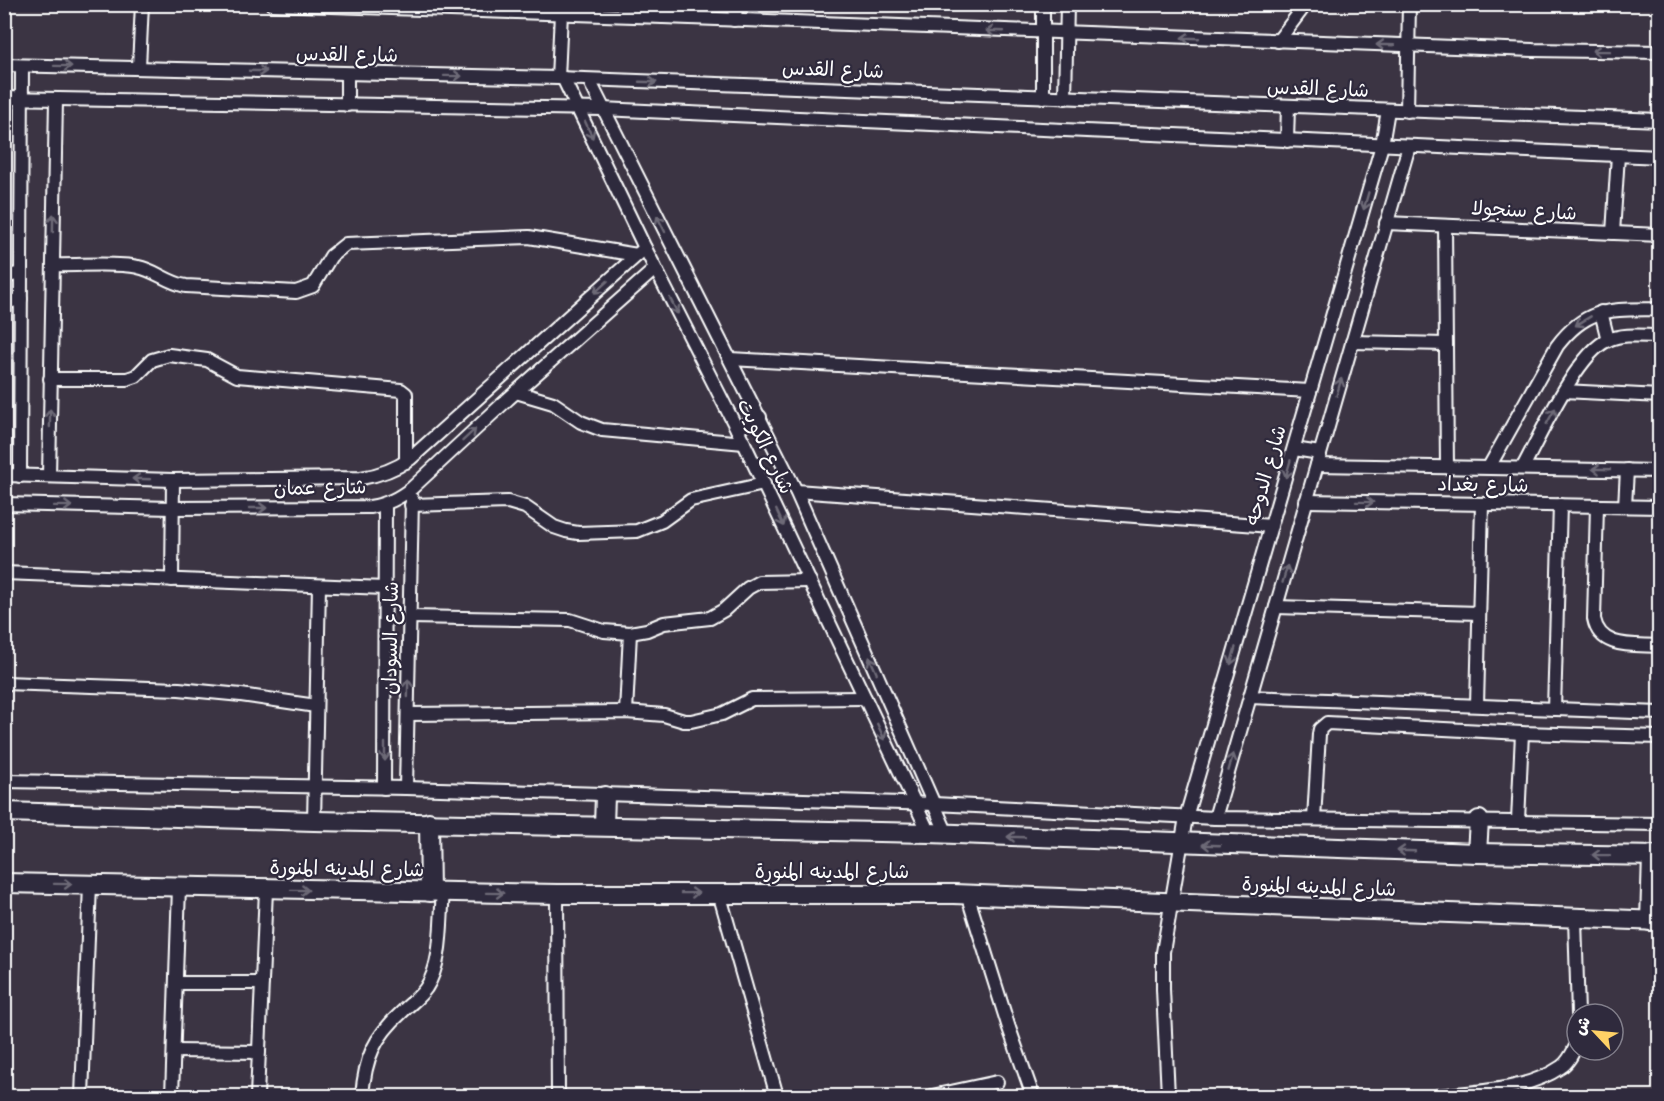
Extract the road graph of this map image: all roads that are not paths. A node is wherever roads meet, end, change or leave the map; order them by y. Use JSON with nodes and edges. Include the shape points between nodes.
{"nodes":[{"id":1,"x":142,"y":4,"type":"edge"},
{"id":2,"x":272,"y":4,"type":"edge"},
{"id":3,"x":737,"y":4,"type":"edge"},
{"id":4,"x":1042,"y":4,"type":"edge"},
{"id":5,"x":1067,"y":4,"type":"edge"},
{"id":6,"x":1306,"y":4,"type":"edge"},
{"id":7,"x":1409,"y":4,"type":"edge"},
{"id":8,"x":349,"y":6,"type":"edge"},
{"id":9,"x":426,"y":7,"type":"edge"},
{"id":10,"x":553,"y":10,"type":"edge"},
{"id":11,"x":664,"y":11,"type":"edge"},
{"id":12,"x":734,"y":20,"type":"junction"},
{"id":13,"x":1042,"y":33,"type":"junction"},
{"id":14,"x":1066,"y":34,"type":"junction"},
{"id":15,"x":1278,"y":41,"type":"junction"},
{"id":16,"x":1409,"y":46,"type":"junction"},
{"id":17,"x":1659,"y":52,"type":"edge"},
{"id":18,"x":4,"y":65,"type":"edge"},
{"id":19,"x":22,"y":66,"type":"junction"},
{"id":20,"x":139,"y":67,"type":"junction"},
{"id":21,"x":346,"y":74,"type":"junction"},
{"id":22,"x":561,"y":78,"type":"junction"},
{"id":23,"x":588,"y":80,"type":"junction"},
{"id":24,"x":1043,"y":97,"type":"junction"},
{"id":25,"x":4,"y":98,"type":"edge"},
{"id":26,"x":1065,"y":98,"type":"junction"},
{"id":27,"x":22,"y":99,"type":"junction"},
{"id":28,"x":56,"y":100,"type":"junction"},
{"id":29,"x":347,"y":105,"type":"junction"},
{"id":30,"x":1287,"y":106,"type":"junction"},
{"id":31,"x":578,"y":108,"type":"junction"},
{"id":32,"x":602,"y":109,"type":"junction"},
{"id":33,"x":1388,"y":110,"type":"junction"},
{"id":34,"x":1407,"y":111,"type":"junction"},
{"id":35,"x":1659,"y":120,"type":"edge"},
{"id":36,"x":1287,"y":141,"type":"junction"},
{"id":37,"x":1382,"y":145,"type":"junction"},
{"id":38,"x":1409,"y":146,"type":"junction"},
{"id":39,"x":1617,"y":155,"type":"junction"},
{"id":40,"x":1659,"y":157,"type":"edge"},
{"id":41,"x":1386,"y":223,"type":"junction"},
{"id":42,"x":1445,"y":226,"type":"junction"},
{"id":43,"x":1613,"y":233,"type":"junction"},
{"id":44,"x":1659,"y":236,"type":"edge"},
{"id":45,"x":641,"y":251,"type":"junction"},
{"id":46,"x":52,"y":265,"type":"junction"},
{"id":47,"x":655,"y":269,"type":"junction"},
{"id":48,"x":21,"y":273,"type":"junction"},
{"id":49,"x":4,"y":277,"type":"edge"},
{"id":50,"x":21,"y":299,"type":"junction"},
{"id":51,"x":4,"y":303,"type":"edge"},
{"id":52,"x":1659,"y":309,"type":"edge"},
{"id":53,"x":1601,"y":312,"type":"junction"},
{"id":54,"x":1659,"y":336,"type":"edge"},
{"id":55,"x":1608,"y":340,"type":"junction"},
{"id":56,"x":1352,"y":342,"type":"junction"},
{"id":57,"x":1446,"y":344,"type":"junction"},
{"id":58,"x":730,"y":359,"type":"junction"},
{"id":59,"x":50,"y":379,"type":"junction"},
{"id":60,"x":1310,"y":391,"type":"junction"},
{"id":61,"x":1564,"y":391,"type":"junction"},
{"id":62,"x":516,"y":392,"type":"junction"},
{"id":63,"x":1659,"y":396,"type":"edge"},
{"id":64,"x":760,"y":417,"type":"junction"},
{"id":65,"x":737,"y":429,"type":"junction"},
{"id":66,"x":744,"y":443,"type":"junction"},
{"id":67,"x":423,"y":447,"type":"junction"},
{"id":68,"x":1294,"y":449,"type":"junction"},
{"id":69,"x":1318,"y":459,"type":"junction"},
{"id":70,"x":406,"y":462,"type":"junction"},
{"id":71,"x":439,"y":463,"type":"junction"},
{"id":72,"x":1489,"y":466,"type":"junction"},
{"id":73,"x":1447,"y":467,"type":"junction"},
{"id":74,"x":1523,"y":467,"type":"junction"},
{"id":75,"x":1627,"y":470,"type":"junction"},
{"id":76,"x":1659,"y":471,"type":"edge"},
{"id":77,"x":4,"y":475,"type":"edge"},
{"id":78,"x":20,"y":476,"type":"junction"},
{"id":79,"x":49,"y":476,"type":"junction"},
{"id":80,"x":173,"y":480,"type":"junction"},
{"id":81,"x":764,"y":484,"type":"junction"},
{"id":82,"x":412,"y":488,"type":"junction"},
{"id":83,"x":796,"y":491,"type":"junction"},
{"id":84,"x":1306,"y":501,"type":"junction"},
{"id":85,"x":4,"y":504,"type":"edge"},
{"id":86,"x":385,"y":504,"type":"junction"},
{"id":87,"x":1482,"y":504,"type":"junction"},
{"id":88,"x":411,"y":505,"type":"junction"},
{"id":89,"x":1560,"y":505,"type":"junction"},
{"id":90,"x":1597,"y":506,"type":"junction"},
{"id":91,"x":1625,"y":506,"type":"junction"},
{"id":92,"x":1659,"y":507,"type":"edge"},
{"id":93,"x":172,"y":508,"type":"junction"},
{"id":94,"x":1271,"y":526,"type":"junction"},
{"id":95,"x":4,"y":573,"type":"edge"},
{"id":96,"x":172,"y":580,"type":"junction"},
{"id":97,"x":810,"y":581,"type":"junction"},
{"id":98,"x":320,"y":586,"type":"junction"},
{"id":99,"x":385,"y":588,"type":"junction"},
{"id":100,"x":1276,"y":608,"type":"junction"},
{"id":101,"x":1479,"y":613,"type":"junction"},
{"id":102,"x":410,"y":617,"type":"junction"},
{"id":103,"x":630,"y":633,"type":"junction"},
{"id":104,"x":1659,"y":646,"type":"edge"},
{"id":105,"x":4,"y":683,"type":"edge"},
{"id":106,"x":1250,"y":697,"type":"junction"},
{"id":107,"x":865,"y":698,"type":"junction"},
{"id":108,"x":1477,"y":705,"type":"junction"},
{"id":109,"x":316,"y":706,"type":"junction"},
{"id":110,"x":1554,"y":709,"type":"junction"},
{"id":111,"x":626,"y":712,"type":"junction"},
{"id":112,"x":1659,"y":713,"type":"edge"},
{"id":113,"x":408,"y":714,"type":"junction"},
{"id":114,"x":1522,"y":733,"type":"junction"},
{"id":115,"x":1659,"y":738,"type":"edge"},
{"id":116,"x":4,"y":781,"type":"edge"},
{"id":117,"x":314,"y":788,"type":"junction"},
{"id":118,"x":384,"y":788,"type":"junction"},
{"id":119,"x":406,"y":789,"type":"junction"},
{"id":120,"x":605,"y":796,"type":"junction"},
{"id":121,"x":915,"y":804,"type":"junction"},
{"id":122,"x":934,"y":804,"type":"junction"},
{"id":123,"x":4,"y":812,"type":"edge"},
{"id":124,"x":1186,"y":817,"type":"junction"},
{"id":125,"x":1215,"y":818,"type":"junction"},
{"id":126,"x":1314,"y":819,"type":"junction"},
{"id":127,"x":314,"y":820,"type":"junction"},
{"id":128,"x":1479,"y":820,"type":"junction"},
{"id":129,"x":1518,"y":821,"type":"junction"},
{"id":130,"x":429,"y":822,"type":"junction"},
{"id":131,"x":1659,"y":824,"type":"edge"},
{"id":132,"x":604,"y":825,"type":"junction"},
{"id":133,"x":938,"y":833,"type":"junction"},
{"id":134,"x":1181,"y":844,"type":"junction"},
{"id":135,"x":1477,"y":854,"type":"junction"},
{"id":136,"x":1656,"y":855,"type":"edge"},
{"id":137,"x":4,"y":883,"type":"edge"},
{"id":138,"x":90,"y":884,"type":"junction"},
{"id":139,"x":179,"y":887,"type":"junction"},
{"id":140,"x":266,"y":890,"type":"junction"},
{"id":141,"x":436,"y":892,"type":"junction"},
{"id":142,"x":720,"y":893,"type":"junction"},
{"id":143,"x":557,"y":894,"type":"junction"},
{"id":144,"x":967,"y":894,"type":"junction"},
{"id":145,"x":1171,"y":902,"type":"junction"},
{"id":146,"x":1575,"y":919,"type":"junction"},
{"id":147,"x":1655,"y":921,"type":"edge"},
{"id":148,"x":176,"y":983,"type":"junction"},
{"id":149,"x":262,"y":983,"type":"junction"},
{"id":150,"x":1578,"y":1002,"type":"edge"},
{"id":151,"x":174,"y":1051,"type":"junction"},
{"id":152,"x":259,"y":1052,"type":"junction"},
{"id":153,"x":1566,"y":1062,"type":"edge"},
{"id":154,"x":997,"y":1083,"type":"dead end"},
{"id":155,"x":1520,"y":1091,"type":"edge"},
{"id":156,"x":82,"y":1096,"type":"edge"},
{"id":157,"x":172,"y":1096,"type":"edge"},
{"id":158,"x":257,"y":1096,"type":"edge"},
{"id":159,"x":362,"y":1096,"type":"edge"},
{"id":160,"x":558,"y":1096,"type":"edge"},
{"id":161,"x":777,"y":1096,"type":"edge"},
{"id":162,"x":932,"y":1096,"type":"edge"},
{"id":163,"x":1033,"y":1096,"type":"edge"},
{"id":164,"x":1168,"y":1096,"type":"edge"},
{"id":165,"x":1438,"y":1096,"type":"edge"}],
"edges":[{"from":1,"to":20,"type":"street"},
{"from":2,"to":8,"type":"street"},
{"from":3,"to":12,"type":"street"},
{"from":4,"to":13,"type":"street"},
{"from":5,"to":14,"type":"street"},
{"from":6,"to":15,"type":"street"},
{"from":7,"to":16,"type":"street"},
{"from":8,"to":9,"type":"street"},
{"from":9,"to":10,"type":"street"},
{"from":10,"to":11,"type":"street"},
{"from":10,"to":22,"type":"street"},
{"from":11,"to":12,"type":"street"},
{"from":13,"to":12,"type":"street","one_way":true},
{"from":13,"to":14,"type":"street"},
{"from":13,"to":24,"type":"street"},
{"from":15,"to":14,"type":"street","one_way":true},
{"from":14,"to":26,"type":"street"},
{"from":16,"to":15,"type":"street","one_way":true},
{"from":17,"to":16,"type":"street","one_way":true},
{"from":16,"to":34,"type":"street"},
{"from":18,"to":19,"type":"street","name":"شارع القدس"},
{"from":19,"to":20,"type":"street","name":"شارع القدس","one_way":true},
{"from":19,"to":27,"type":"street"},
{"from":20,"to":21,"type":"street","name":"شارع القدس","one_way":true},
{"from":21,"to":22,"type":"street","name":"شارع القدس","one_way":true},
{"from":21,"to":29,"type":"street"},
{"from":22,"to":23,"type":"street","name":"شارع القدس"},
{"from":22,"to":31,"type":"street","name":"شارع الكويت"},
{"from":23,"to":24,"type":"street","name":"شارع القدس","one_way":true},
{"from":23,"to":32,"type":"street","name":"شارع الكويت"},
{"from":24,"to":26,"type":"street","name":"شارع القدس"},
{"from":25,"to":27,"type":"street"},
{"from":26,"to":30,"type":"street","name":"شارع القدس"},
{"from":27,"to":28,"type":"street"},
{"from":27,"to":48,"type":"street"},
{"from":28,"to":29,"type":"street"},
{"from":46,"to":28,"type":"street","one_way":true},
{"from":29,"to":31,"type":"street"},
{"from":30,"to":33,"type":"street","name":"شارع القدس"},
{"from":30,"to":36,"type":"street"},
{"from":31,"to":32,"type":"street"},
{"from":31,"to":45,"type":"street","name":"شارع الكويت","one_way":true},
{"from":32,"to":36,"type":"street"},
{"from":58,"to":32,"type":"street","name":"شارع الكويت","one_way":true},
{"from":33,"to":34,"type":"street","name":"شارع القدس"},
{"from":33,"to":37,"type":"street","name":"شارع الدوحه"},
{"from":34,"to":35,"type":"street","name":"شارع القدس"},
{"from":36,"to":37,"type":"street"},
{"from":37,"to":38,"type":"street"},
{"from":37,"to":60,"type":"street","name":"شارع الدوحه","one_way":true},
{"from":38,"to":39,"type":"street"},
{"from":38,"to":41,"type":"street"},
{"from":39,"to":40,"type":"street"},
{"from":39,"to":43,"type":"street"},
{"from":41,"to":42,"type":"street","name":"شارع سنجولا"},
{"from":41,"to":56,"type":"street"},
{"from":42,"to":43,"type":"street","name":"شارع سنجولا"},
{"from":42,"to":57,"type":"street"},
{"from":43,"to":44,"type":"street","name":"شارع سنجولا"},
{"from":45,"to":46,"type":"street","via":[[529,237],[346,244],[331,256],[313,286],[296,292],[186,286],[135,266]]},
{"from":45,"to":47,"type":"street","name":"شارع الكويت"},
{"from":45,"to":67,"type":"street","name":"شارع عمان","one_way":true},
{"from":46,"to":59,"type":"street"},
{"from":47,"to":62,"type":"street","name":"شارع عمان"},
{"from":47,"to":65,"type":"street","name":"شارع الكويت","one_way":true},
{"from":48,"to":49,"type":"street"},
{"from":48,"to":50,"type":"street"},
{"from":50,"to":51,"type":"street"},
{"from":50,"to":78,"type":"street"},
{"from":52,"to":53,"type":"street"},
{"from":53,"to":55,"type":"street"},
{"from":53,"to":72,"type":"street","one_way":true,"via":[[1569,330],[1557,346]]},
{"from":54,"to":55,"type":"street"},
{"from":55,"to":61,"type":"street","via":[[1584,360]]},
{"from":56,"to":57,"type":"street"},
{"from":69,"to":56,"type":"street","one_way":true},
{"from":57,"to":73,"type":"street"},
{"from":58,"to":60,"type":"street"},
{"from":58,"to":64,"type":"street","name":"شارع الكويت"},
{"from":59,"to":70,"type":"street","via":[[127,379],[152,360],[170,355],[207,360],[237,376],[401,390],[406,394]]},
{"from":79,"to":59,"type":"street","one_way":true},
{"from":60,"to":68,"type":"street","name":"شارع الدوحه"},
{"from":61,"to":63,"type":"street"},
{"from":74,"to":61,"type":"street","one_way":true},
{"from":62,"to":66,"type":"street","via":[[553,402],[581,422],[602,430]]},
{"from":71,"to":62,"type":"street","name":"شارع عمان","one_way":true},
{"from":64,"to":65,"type":"street"},
{"from":64,"to":83,"type":"street","name":"شارع الكويت"},
{"from":65,"to":66,"type":"street","name":"شارع الكويت"},
{"from":66,"to":81,"type":"street","name":"شارع الكويت"},
{"from":67,"to":70,"type":"street","name":"شارع عمان"},
{"from":67,"to":71,"type":"street"},
{"from":68,"to":69,"type":"street","name":"شارع بغداد"},
{"from":68,"to":94,"type":"street","name":"شارع الدوحه","one_way":true},
{"from":69,"to":73,"type":"street","name":"شارع بغداد"},
{"from":69,"to":84,"type":"street"},
{"from":70,"to":80,"type":"street","name":"شارع عمان","via":[[379,476],[361,478]]},
{"from":71,"to":82,"type":"street","name":"شارع عمان"},
{"from":72,"to":73,"type":"street","name":"شارع بغداد"},
{"from":72,"to":74,"type":"street","name":"شارع بغداد"},
{"from":75,"to":74,"type":"street","name":"شارع بغداد","one_way":true},
{"from":75,"to":76,"type":"street","name":"شارع بغداد"},
{"from":75,"to":91,"type":"street"},
{"from":77,"to":78,"type":"street","name":"شارع عمان"},
{"from":78,"to":79,"type":"street","name":"شارع عمان"},
{"from":80,"to":79,"type":"street","name":"شارع عمان","one_way":true},
{"from":80,"to":93,"type":"street"},
{"from":81,"to":88,"type":"street","via":[[691,500],[663,521],[638,531],[566,531],[525,507],[508,502]]},
{"from":81,"to":97,"type":"street","name":"شارع الكويت","one_way":true},
{"from":82,"to":86,"type":"street","name":"شارع عمان"},
{"from":82,"to":88,"type":"street","name":"شارع السودان"},
{"from":83,"to":94,"type":"street"},
{"from":122,"to":83,"type":"street","name":"شارع الكويت","one_way":true},
{"from":84,"to":87,"type":"street","name":"شارع بغداد","one_way":true},
{"from":100,"to":84,"type":"street","one_way":true},
{"from":85,"to":93,"type":"street","name":"شارع عمان","one_way":true},
{"from":93,"to":86,"type":"street","name":"شارع عمان","one_way":true},
{"from":86,"to":99,"type":"street","name":"شارع السودان"},
{"from":87,"to":89,"type":"street","name":"شارع بغداد"},
{"from":87,"to":101,"type":"street"},
{"from":88,"to":102,"type":"street","name":"شارع السودان"},
{"from":89,"to":90,"type":"street","name":"شارع بغداد"},
{"from":89,"to":110,"type":"street"},
{"from":90,"to":91,"type":"street","name":"شارع بغداد"},
{"from":90,"to":104,"type":"street","via":[[1596,628],[1608,641]]},
{"from":91,"to":92,"type":"street","name":"شارع بغداد"},
{"from":93,"to":96,"type":"street"},
{"from":94,"to":124,"type":"street","name":"شارع الدوحه","one_way":true},
{"from":95,"to":96,"type":"street"},
{"from":96,"to":98,"type":"street"},
{"from":97,"to":103,"type":"street","via":[[759,582],[710,618],[668,622]]},
{"from":97,"to":107,"type":"street","name":"شارع الكويت"},
{"from":98,"to":99,"type":"street"},
{"from":98,"to":109,"type":"street"},
{"from":99,"to":118,"type":"street","name":"شارع السودان","one_way":true},
{"from":100,"to":101,"type":"street"},
{"from":100,"to":106,"type":"street"},
{"from":101,"to":108,"type":"street"},
{"from":102,"to":103,"type":"street","via":[[570,620]]},
{"from":113,"to":102,"type":"street","name":"شارع السودان","one_way":true},
{"from":103,"to":111,"type":"street"},
{"from":105,"to":109,"type":"street","via":[[178,689]]},
{"from":106,"to":108,"type":"street"},
{"from":125,"to":106,"type":"street","one_way":true},
{"from":107,"to":111,"type":"street","via":[[752,699],[722,714],[692,721]]},
{"from":107,"to":121,"type":"street","name":"شارع الكويت","one_way":true},
{"from":108,"to":110,"type":"street"},
{"from":109,"to":117,"type":"street"},
{"from":110,"to":112,"type":"street"},
{"from":111,"to":113,"type":"street"},
{"from":113,"to":119,"type":"street","name":"شارع السودان"},
{"from":114,"to":115,"type":"street"},
{"from":114,"to":126,"type":"street","via":[[1327,723],[1319,734]]},
{"from":114,"to":129,"type":"street"},
{"from":116,"to":117,"type":"street"},
{"from":117,"to":118,"type":"street"},
{"from":117,"to":127,"type":"street"},
{"from":118,"to":119,"type":"street"},
{"from":119,"to":120,"type":"street"},
{"from":120,"to":121,"type":"street"},
{"from":120,"to":132,"type":"main road"},
{"from":121,"to":122,"type":"street"},
{"from":121,"to":133,"type":"street","name":"شارع الكويت"},
{"from":122,"to":124,"type":"street"},
{"from":122,"to":133,"type":"street","name":"شارع الكويت"},
{"from":123,"to":127,"type":"main road","name":"شارع المدينه المنورة"},
{"from":124,"to":125,"type":"street"},
{"from":124,"to":134,"type":"street","name":"شارع الدوحه"},
{"from":125,"to":126,"type":"street"},
{"from":126,"to":128,"type":"street"},
{"from":127,"to":130,"type":"main road","name":"شارع المدينه المنورة"},
{"from":128,"to":129,"type":"street"},
{"from":128,"to":135,"type":"main road"},
{"from":129,"to":131,"type":"street"},
{"from":130,"to":132,"type":"main road","name":"شارع المدينه المنورة"},
{"from":130,"to":141,"type":"main road"},
{"from":132,"to":133,"type":"main road","name":"شارع المدينه المنورة"},
{"from":134,"to":133,"type":"main road","name":"شارع المدينه المنورة","one_way":true},
{"from":135,"to":134,"type":"main road","name":"شارع المدينه المنورة","one_way":true},
{"from":134,"to":145,"type":"street","name":"شارع الدوحه"},
{"from":136,"to":135,"type":"main road","name":"شارع المدينه المنورة","one_way":true},
{"from":136,"to":147,"type":"main road"},
{"from":137,"to":138,"type":"main road","name":"شارع المدينه المنورة","one_way":true},
{"from":138,"to":139,"type":"main road","name":"شارع المدينه المنورة"},
{"from":138,"to":156,"type":"street"},
{"from":139,"to":140,"type":"main road","name":"شارع المدينه المنورة"},
{"from":139,"to":148,"type":"street"},
{"from":140,"to":141,"type":"main road","name":"شارع المدينه المنورة","one_way":true},
{"from":140,"to":149,"type":"street"},
{"from":141,"to":143,"type":"main road","name":"شارع المدينه المنورة","one_way":true},
{"from":141,"to":159,"type":"street","via":[[434,973],[416,1000],[384,1029],[372,1047]]},
{"from":143,"to":142,"type":"main road","name":"شارع المدينه المنورة","one_way":true},
{"from":142,"to":144,"type":"main road","name":"شارع المدينه المنورة"},
{"from":142,"to":161,"type":"street"},
{"from":143,"to":160,"type":"street"},
{"from":144,"to":145,"type":"main road","name":"شارع المدينه المنورة"},
{"from":144,"to":163,"type":"street"},
{"from":145,"to":146,"type":"main road","name":"شارع المدينه المنورة"},
{"from":145,"to":164,"type":"street","name":"شارع الدوحه","via":[[1163,962]]},
{"from":146,"to":147,"type":"main road","name":"شارع المدينه المنورة"},
{"from":146,"to":150,"type":"street"},
{"from":148,"to":149,"type":"street"},
{"from":148,"to":151,"type":"street"},
{"from":149,"to":152,"type":"street"},
{"from":151,"to":152,"type":"street"},
{"from":151,"to":157,"type":"street"},
{"from":152,"to":158,"type":"street"},
{"from":153,"to":155,"type":"street"},
{"from":154,"to":162,"type":"street"},
{"from":155,"to":165,"type":"street"}]}
